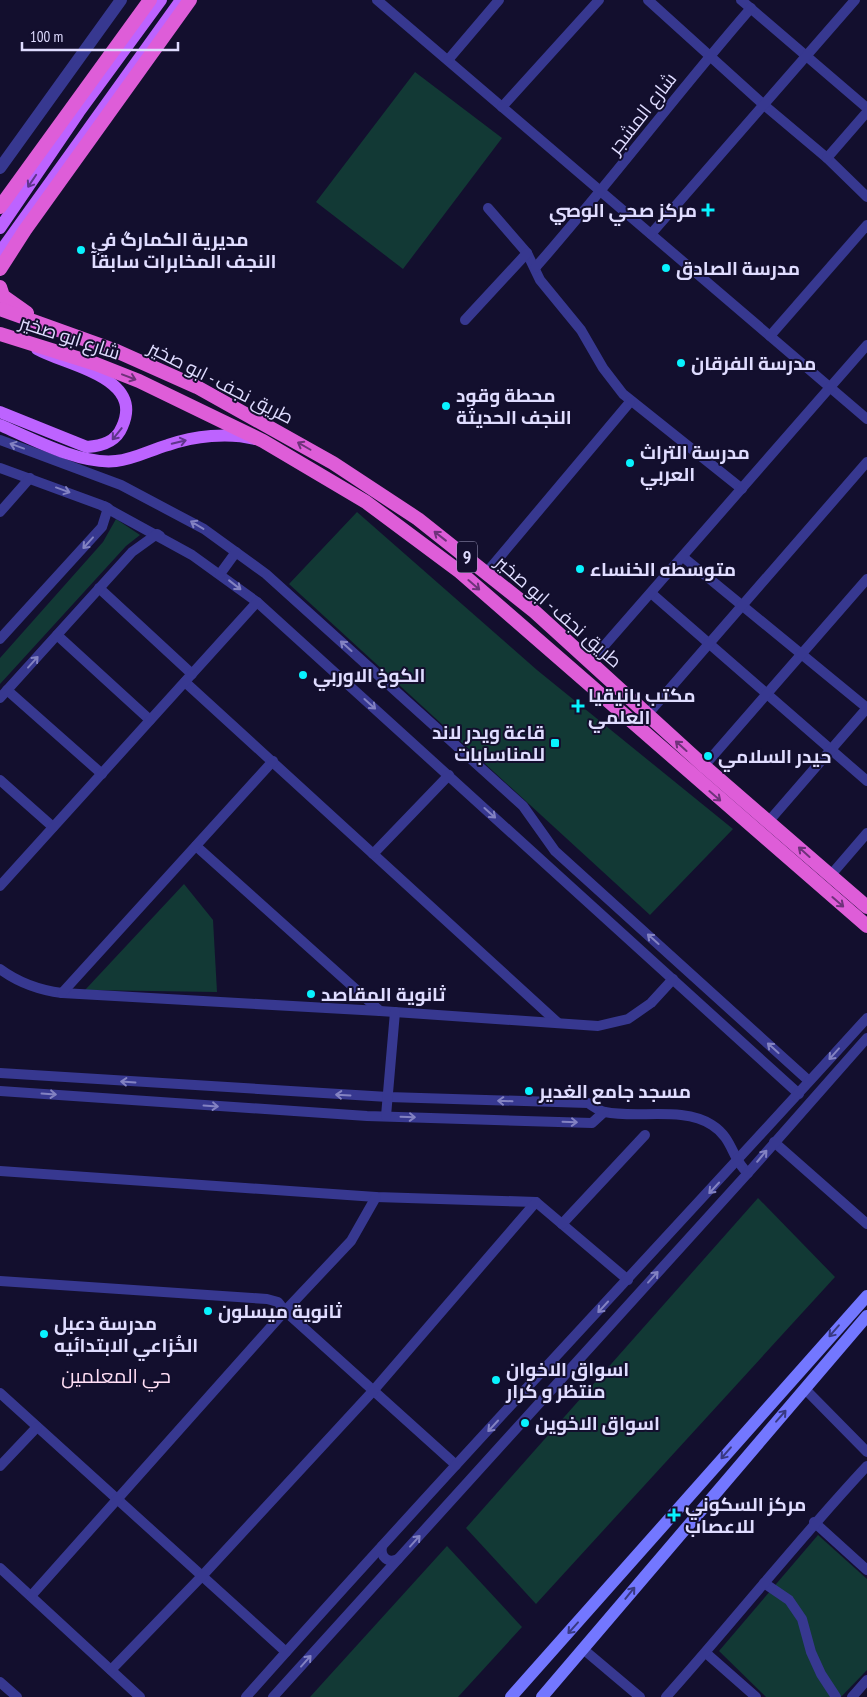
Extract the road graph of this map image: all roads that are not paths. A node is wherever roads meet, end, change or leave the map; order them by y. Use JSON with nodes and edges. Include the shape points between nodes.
{"nodes":[{"id":1,"x":121,"y":0,"type":"edge"},
{"id":2,"x":150,"y":0,"type":"edge"},
{"id":3,"x":161,"y":0,"type":"edge"},
{"id":4,"x":180,"y":0,"type":"edge"},
{"id":5,"x":190,"y":0,"type":"edge"},
{"id":6,"x":377,"y":0,"type":"edge"},
{"id":7,"x":497,"y":0,"type":"edge"},
{"id":8,"x":599,"y":0,"type":"edge"},
{"id":9,"x":648,"y":0,"type":"edge"},
{"id":10,"x":741,"y":0,"type":"edge"},
{"id":11,"x":856,"y":0,"type":"edge"},
{"id":12,"x":751,"y":8,"type":"junction"},
{"id":13,"x":710,"y":56,"type":"junction"},
{"id":14,"x":806,"y":56,"type":"junction"},
{"id":15,"x":448,"y":60,"type":"junction"},
{"id":16,"x":764,"y":105,"type":"junction"},
{"id":17,"x":502,"y":107,"type":"junction"},
{"id":18,"x":867,"y":108,"type":"edge"},
{"id":19,"x":867,"y":112,"type":"edge"},
{"id":20,"x":827,"y":158,"type":"junction"},
{"id":21,"x":0,"y":168,"type":"edge"},
{"id":22,"x":601,"y":192,"type":"junction"},
{"id":23,"x":867,"y":197,"type":"edge"},
{"id":24,"x":0,"y":207,"type":"edge"},
{"id":25,"x":488,"y":208,"type":"dead end"},
{"id":26,"x":867,"y":225,"type":"edge"},
{"id":27,"x":0,"y":228,"type":"edge"},
{"id":28,"x":651,"y":234,"type":"junction"},
{"id":29,"x":0,"y":252,"type":"edge"},
{"id":30,"x":527,"y":252,"type":"junction"},
{"id":31,"x":535,"y":268,"type":"junction"},
{"id":32,"x":0,"y":270,"type":"edge"},
{"id":33,"x":0,"y":287,"type":"edge"},
{"id":34,"x":0,"y":309,"type":"edge"},
{"id":35,"x":465,"y":320,"type":"dead end"},
{"id":36,"x":61,"y":330,"type":"junction"},
{"id":37,"x":0,"y":334,"type":"edge"},
{"id":38,"x":770,"y":336,"type":"junction"},
{"id":39,"x":26,"y":342,"type":"junction"},
{"id":40,"x":867,"y":345,"type":"edge"},
{"id":41,"x":830,"y":387,"type":"junction"},
{"id":42,"x":630,"y":402,"type":"junction"},
{"id":43,"x":0,"y":412,"type":"edge"},
{"id":44,"x":867,"y":419,"type":"edge"},
{"id":45,"x":0,"y":425,"type":"edge"},
{"id":46,"x":0,"y":440,"type":"edge"},
{"id":47,"x":263,"y":441,"type":"junction"},
{"id":48,"x":867,"y":462,"type":"edge"},
{"id":49,"x":0,"y":468,"type":"edge"},
{"id":50,"x":30,"y":478,"type":"junction"},
{"id":51,"x":742,"y":489,"type":"junction"},
{"id":52,"x":366,"y":502,"type":"joint"},
{"id":53,"x":101,"y":505,"type":"junction"},
{"id":54,"x":0,"y":512,"type":"edge"},
{"id":55,"x":160,"y":536,"type":"junction"},
{"id":56,"x":236,"y":552,"type":"junction"},
{"id":57,"x":682,"y":557,"type":"junction"},
{"id":58,"x":487,"y":572,"type":"junction"},
{"id":59,"x":220,"y":574,"type":"junction"},
{"id":60,"x":867,"y":579,"type":"edge"},
{"id":61,"x":504,"y":586,"type":"junction"},
{"id":62,"x":99,"y":588,"type":"junction"},
{"id":63,"x":651,"y":593,"type":"junction"},
{"id":64,"x":492,"y":600,"type":"junction"},
{"id":65,"x":257,"y":602,"type":"junction"},
{"id":66,"x":742,"y":606,"type":"junction"},
{"id":67,"x":535,"y":612,"type":"junction"},
{"id":68,"x":521,"y":628,"type":"junction"},
{"id":69,"x":57,"y":635,"type":"junction"},
{"id":70,"x":0,"y":639,"type":"edge"},
{"id":71,"x":709,"y":643,"type":"junction"},
{"id":72,"x":802,"y":654,"type":"junction"},
{"id":73,"x":590,"y":662,"type":"junction"},
{"id":74,"x":189,"y":678,"type":"junction"},
{"id":75,"x":4,"y":694,"type":"edge"},
{"id":76,"x":767,"y":694,"type":"junction"},
{"id":77,"x":867,"y":708,"type":"edge"},
{"id":78,"x":647,"y":715,"type":"junction"},
{"id":79,"x":150,"y":720,"type":"junction"},
{"id":80,"x":831,"y":750,"type":"junction"},
{"id":81,"x":273,"y":761,"type":"junction"},
{"id":82,"x":704,"y":766,"type":"junction"},
{"id":83,"x":102,"y":774,"type":"junction"},
{"id":84,"x":449,"y":775,"type":"junction"},
{"id":85,"x":0,"y":780,"type":"edge"},
{"id":86,"x":867,"y":781,"type":"edge"},
{"id":87,"x":769,"y":821,"type":"junction"},
{"id":88,"x":53,"y":827,"type":"junction"},
{"id":89,"x":867,"y":833,"type":"edge"},
{"id":90,"x":196,"y":846,"type":"junction"},
{"id":91,"x":555,"y":851,"type":"junction"},
{"id":92,"x":373,"y":854,"type":"junction"},
{"id":93,"x":544,"y":862,"type":"junction"},
{"id":94,"x":830,"y":876,"type":"junction"},
{"id":95,"x":2,"y":880,"type":"edge"},
{"id":96,"x":867,"y":907,"type":"edge"},
{"id":97,"x":867,"y":926,"type":"edge"},
{"id":98,"x":0,"y":969,"type":"edge"},
{"id":99,"x":673,"y":979,"type":"junction"},
{"id":100,"x":62,"y":993,"type":"junction"},
{"id":101,"x":380,"y":1011,"type":"junction"},
{"id":102,"x":395,"y":1012,"type":"junction"},
{"id":103,"x":867,"y":1018,"type":"edge"},
{"id":104,"x":557,"y":1022,"type":"junction"},
{"id":105,"x":867,"y":1038,"type":"edge"},
{"id":106,"x":0,"y":1073,"type":"edge"},
{"id":107,"x":810,"y":1081,"type":"junction"},
{"id":108,"x":163,"y":1084,"type":"junction"},
{"id":109,"x":0,"y":1090,"type":"edge"},
{"id":110,"x":799,"y":1094,"type":"junction"},
{"id":111,"x":388,"y":1098,"type":"junction"},
{"id":112,"x":161,"y":1103,"type":"junction"},
{"id":113,"x":604,"y":1112,"type":"junction"},
{"id":114,"x":386,"y":1116,"type":"junction"},
{"id":115,"x":645,"y":1135,"type":"dead end"},
{"id":116,"x":774,"y":1142,"type":"junction"},
{"id":117,"x":738,"y":1161,"type":"junction"},
{"id":118,"x":0,"y":1171,"type":"edge"},
{"id":119,"x":748,"y":1172,"type":"junction"},
{"id":120,"x":376,"y":1197,"type":"junction"},
{"id":121,"x":536,"y":1202,"type":"junction"},
{"id":122,"x":562,"y":1224,"type":"junction"},
{"id":123,"x":867,"y":1224,"type":"edge"},
{"id":124,"x":628,"y":1280,"type":"junction"},
{"id":125,"x":0,"y":1281,"type":"edge"},
{"id":126,"x":867,"y":1296,"type":"edge"},
{"id":127,"x":285,"y":1311,"type":"junction"},
{"id":128,"x":867,"y":1316,"type":"edge"},
{"id":129,"x":804,"y":1389,"type":"junction"},
{"id":130,"x":373,"y":1391,"type":"junction"},
{"id":131,"x":0,"y":1393,"type":"edge"},
{"id":132,"x":37,"y":1427,"type":"junction"},
{"id":133,"x":867,"y":1452,"type":"edge"},
{"id":134,"x":456,"y":1465,"type":"junction"},
{"id":135,"x":0,"y":1466,"type":"edge"},
{"id":136,"x":867,"y":1466,"type":"edge"},
{"id":137,"x":118,"y":1498,"type":"junction"},
{"id":138,"x":669,"y":1519,"type":"junction"},
{"id":139,"x":814,"y":1522,"type":"junction"},
{"id":140,"x":382,"y":1546,"type":"junction"},
{"id":141,"x":398,"y":1559,"type":"junction"},
{"id":142,"x":0,"y":1568,"type":"edge"},
{"id":143,"x":867,"y":1570,"type":"edge"},
{"id":144,"x":646,"y":1574,"type":"junction"},
{"id":145,"x":203,"y":1575,"type":"junction"},
{"id":146,"x":352,"y":1579,"type":"junction"},
{"id":147,"x":764,"y":1583,"type":"junction"},
{"id":148,"x":366,"y":1593,"type":"junction"},
{"id":149,"x":31,"y":1596,"type":"junction"},
{"id":150,"x":597,"y":1602,"type":"junction"},
{"id":151,"x":614,"y":1612,"type":"junction"},
{"id":152,"x":583,"y":1649,"type":"junction"},
{"id":153,"x":286,"y":1652,"type":"junction"},
{"id":154,"x":706,"y":1653,"type":"junction"},
{"id":155,"x":111,"y":1670,"type":"junction"},
{"id":156,"x":867,"y":1680,"type":"edge"},
{"id":157,"x":0,"y":1682,"type":"edge"},
{"id":158,"x":137,"y":1696,"type":"edge"},
{"id":159,"x":17,"y":1697,"type":"edge"},
{"id":160,"x":246,"y":1697,"type":"edge"},
{"id":161,"x":273,"y":1697,"type":"edge"},
{"id":162,"x":511,"y":1697,"type":"edge"},
{"id":163,"x":542,"y":1697,"type":"edge"},
{"id":164,"x":640,"y":1697,"type":"edge"},
{"id":165,"x":666,"y":1697,"type":"edge"},
{"id":166,"x":756,"y":1697,"type":"edge"},
{"id":167,"x":836,"y":1697,"type":"edge"},
{"id":168,"x":852,"y":1697,"type":"edge"}],
"edges":[{"from":1,"to":21,"type":"street"},
{"from":2,"to":24,"type":"highway"},
{"from":3,"to":27,"type":"main road","one_way":true},
{"from":4,"to":29,"type":"main road"},
{"from":5,"to":32,"type":"highway","via":[[25,230]]},
{"from":6,"to":15,"type":"street"},
{"from":7,"to":15,"type":"street"},
{"from":8,"to":17,"type":"street"},
{"from":9,"to":13,"type":"street"},
{"from":10,"to":12,"type":"street"},
{"from":11,"to":14,"type":"street"},
{"from":12,"to":13,"type":"street","name":"شارع المشجر"},
{"from":12,"to":14,"type":"street"},
{"from":13,"to":16,"type":"street"},
{"from":13,"to":22,"type":"street","name":"شارع المشجر"},
{"from":14,"to":16,"type":"street"},
{"from":14,"to":18,"type":"street"},
{"from":15,"to":17,"type":"street"},
{"from":16,"to":20,"type":"street"},
{"from":16,"to":28,"type":"street"},
{"from":17,"to":22,"type":"street"},
{"from":19,"to":20,"type":"street"},
{"from":20,"to":23,"type":"street"},
{"from":22,"to":28,"type":"street"},
{"from":22,"to":31,"type":"street","name":"شارع المشجر"},
{"from":25,"to":30,"type":"street"},
{"from":26,"to":38,"type":"street"},
{"from":28,"to":38,"type":"street"},
{"from":30,"to":31,"type":"street"},
{"from":30,"to":35,"type":"street"},
{"from":31,"to":42,"type":"street","via":[[544,286],[577,325],[609,377]]},
{"from":33,"to":36,"type":"highway","via":[[3,296],[12,303]]},
{"from":34,"to":36,"type":"highway","name":"طريق نجف - ابو صخير","number":"9"},
{"from":58,"to":36,"type":"highway","name":"طريق نجف - ابو صخير","number":"9","one_way":true,"via":[[418,519],[307,448],[197,387]]},
{"from":37,"to":39,"type":"highway","name":"شارع ابو صخير","number":"9"},
{"from":38,"to":41,"type":"street"},
{"from":39,"to":43,"type":"main road","one_way":true,"via":[[53,358],[111,382],[123,398],[127,409],[125,420],[113,440],[87,447]]},
{"from":39,"to":47,"type":"highway","name":"شارع ابو صخير","number":"9","one_way":true,"via":[[139,381]]},
{"from":40,"to":41,"type":"street"},
{"from":41,"to":44,"type":"street"},
{"from":41,"to":51,"type":"street"},
{"from":42,"to":51,"type":"street"},
{"from":42,"to":58,"type":"street"},
{"from":45,"to":47,"type":"main road","one_way":true,"via":[[50,446],[101,461],[131,458],[196,438],[244,436]]},
{"from":56,"to":46,"type":"street","one_way":true,"via":[[178,514],[121,485]]},
{"from":47,"to":52,"type":"highway","name":"شارع ابو صخير","number":"9"},
{"from":48,"to":66,"type":"street"},
{"from":49,"to":50,"type":"street"},
{"from":50,"to":53,"type":"street","one_way":true},
{"from":50,"to":54,"type":"street"},
{"from":51,"to":57,"type":"street"},
{"from":52,"to":64,"type":"highway","name":"طريق نجف - ابو صخير","number":"9","one_way":true},
{"from":53,"to":55,"type":"street"},
{"from":53,"to":70,"type":"street","one_way":true,"via":[[108,508],[102,527]]},
{"from":55,"to":59,"type":"street"},
{"from":55,"to":62,"type":"street","via":[[157,534],[140,545]]},
{"from":56,"to":59,"type":"street"},
{"from":91,"to":56,"type":"street","one_way":true,"via":[[523,806],[266,574]]},
{"from":57,"to":63,"type":"street"},
{"from":57,"to":66,"type":"street"},
{"from":58,"to":61,"type":"highway","name":"طريق نجف - ابو صخير","number":"9"},
{"from":59,"to":65,"type":"street","one_way":true},
{"from":60,"to":72,"type":"street"},
{"from":61,"to":64,"type":"highway","via":[[501,596]]},
{"from":61,"to":67,"type":"highway","name":"طريق نجف - ابو صخير","number":"9"},
{"from":62,"to":69,"type":"street"},
{"from":62,"to":74,"type":"street"},
{"from":63,"to":71,"type":"street"},
{"from":63,"to":73,"type":"street"},
{"from":64,"to":68,"type":"highway","name":"طريق نجف - ابو صخير","number":"9"},
{"from":65,"to":74,"type":"street"},
{"from":65,"to":84,"type":"street","one_way":true},
{"from":66,"to":71,"type":"street"},
{"from":66,"to":72,"type":"street"},
{"from":67,"to":68,"type":"highway","via":[[525,617]]},
{"from":67,"to":73,"type":"highway","name":"طريق نجف - ابو صخير","number":"9"},
{"from":68,"to":97,"type":"highway","name":"طريق نجف - ابو صخير","number":"9","one_way":true},
{"from":75,"to":69,"type":"street","one_way":true},
{"from":69,"to":79,"type":"street"},
{"from":71,"to":76,"type":"street"},
{"from":71,"to":78,"type":"street"},
{"from":72,"to":76,"type":"street"},
{"from":72,"to":77,"type":"street"},
{"from":73,"to":78,"type":"highway","name":"طريق نجف - ابو صخير","number":"9"},
{"from":74,"to":79,"type":"street"},
{"from":74,"to":81,"type":"street"},
{"from":75,"to":83,"type":"street"},
{"from":76,"to":80,"type":"street"},
{"from":76,"to":82,"type":"street"},
{"from":77,"to":80,"type":"street"},
{"from":82,"to":78,"type":"highway","name":"طريق نجف - ابو صخير","number":"9","one_way":true},
{"from":79,"to":83,"type":"street"},
{"from":80,"to":86,"type":"street"},
{"from":80,"to":87,"type":"street"},
{"from":81,"to":90,"type":"street"},
{"from":81,"to":92,"type":"street"},
{"from":82,"to":87,"type":"highway","name":"طريق نجف - ابو صخير","number":"9"},
{"from":83,"to":88,"type":"street"},
{"from":84,"to":92,"type":"street"},
{"from":84,"to":93,"type":"street","one_way":true},
{"from":85,"to":88,"type":"street"},
{"from":94,"to":87,"type":"highway","name":"طريق نجف - ابو صخير","number":"9","one_way":true},
{"from":88,"to":95,"type":"street"},
{"from":89,"to":94,"type":"street"},
{"from":90,"to":100,"type":"street"},
{"from":90,"to":101,"type":"street"},
{"from":91,"to":93,"type":"street"},
{"from":107,"to":91,"type":"street","one_way":true},
{"from":92,"to":104,"type":"street"},
{"from":93,"to":99,"type":"street"},
{"from":94,"to":96,"type":"highway","name":"طريق نجف - ابو صخير","number":"9"},
{"from":98,"to":100,"type":"street","via":[[29,986]]},
{"from":99,"to":104,"type":"street","via":[[651,1003],[628,1019],[598,1026]]},
{"from":99,"to":110,"type":"street"},
{"from":100,"to":101,"type":"street"},
{"from":101,"to":102,"type":"street"},
{"from":102,"to":104,"type":"street"},
{"from":102,"to":111,"type":"street"},
{"from":103,"to":107,"type":"street","one_way":true},
{"from":105,"to":116,"type":"street"},
{"from":108,"to":106,"type":"street","one_way":true},
{"from":107,"to":110,"type":"street"},
{"from":111,"to":108,"type":"street","one_way":true},
{"from":108,"to":112,"type":"street"},
{"from":109,"to":112,"type":"street","one_way":true},
{"from":110,"to":117,"type":"street"},
{"from":113,"to":111,"type":"street","one_way":true,"via":[[588,1104]]},
{"from":111,"to":114,"type":"street"},
{"from":112,"to":114,"type":"street","one_way":true},
{"from":114,"to":113,"type":"street","one_way":true,"via":[[592,1123]]},
{"from":113,"to":117,"type":"street","via":[[670,1115],[711,1124],[727,1137]]},
{"from":115,"to":122,"type":"street"},
{"from":119,"to":116,"type":"street","one_way":true},
{"from":116,"to":123,"type":"street"},
{"from":117,"to":119,"type":"street"},
{"from":117,"to":124,"type":"street","one_way":true},
{"from":118,"to":120,"type":"street"},
{"from":141,"to":119,"type":"street","one_way":true},
{"from":120,"to":121,"type":"street"},
{"from":120,"to":127,"type":"street","via":[[351,1241]]},
{"from":121,"to":122,"type":"street"},
{"from":121,"to":130,"type":"street"},
{"from":122,"to":124,"type":"street"},
{"from":124,"to":134,"type":"street","one_way":true},
{"from":125,"to":127,"type":"street","via":[[267,1299],[278,1302]]},
{"from":126,"to":138,"type":"main road","one_way":true},
{"from":127,"to":130,"type":"street"},
{"from":127,"to":137,"type":"street"},
{"from":128,"to":129,"type":"main road"},
{"from":129,"to":133,"type":"street"},
{"from":144,"to":129,"type":"main road","one_way":true},
{"from":130,"to":134,"type":"street"},
{"from":130,"to":145,"type":"street"},
{"from":131,"to":132,"type":"street"},
{"from":132,"to":135,"type":"street"},
{"from":132,"to":137,"type":"street"},
{"from":134,"to":140,"type":"street"},
{"from":136,"to":139,"type":"street"},
{"from":137,"to":145,"type":"street"},
{"from":137,"to":149,"type":"street"},
{"from":138,"to":144,"type":"main road","via":[[663,1536],[635,1567],[636,1574]]},
{"from":138,"to":150,"type":"main road"},
{"from":139,"to":143,"type":"street"},
{"from":139,"to":147,"type":"street"},
{"from":140,"to":141,"type":"street","via":[[385,1559]]},
{"from":140,"to":146,"type":"street"},
{"from":141,"to":148,"type":"street"},
{"from":142,"to":149,"type":"street"},
{"from":151,"to":144,"type":"main road","one_way":true},
{"from":145,"to":153,"type":"street"},
{"from":145,"to":155,"type":"street"},
{"from":146,"to":148,"type":"street","via":[[362,1579],[366,1583]]},
{"from":146,"to":153,"type":"street"},
{"from":147,"to":154,"type":"street"},
{"from":147,"to":167,"type":"street","via":[[788,1600],[802,1618],[811,1652]]},
{"from":161,"to":148,"type":"street","one_way":true},
{"from":149,"to":155,"type":"street"},
{"from":150,"to":151,"type":"main road","via":[[603,1598],[610,1599]]},
{"from":150,"to":162,"type":"main road","one_way":true},
{"from":151,"to":152,"type":"main road"},
{"from":152,"to":163,"type":"main road"},
{"from":152,"to":164,"type":"street"},
{"from":153,"to":160,"type":"street"},
{"from":154,"to":165,"type":"street"},
{"from":154,"to":166,"type":"street"},
{"from":155,"to":158,"type":"street"},
{"from":156,"to":168,"type":"street"},
{"from":157,"to":159,"type":"street"}]}
